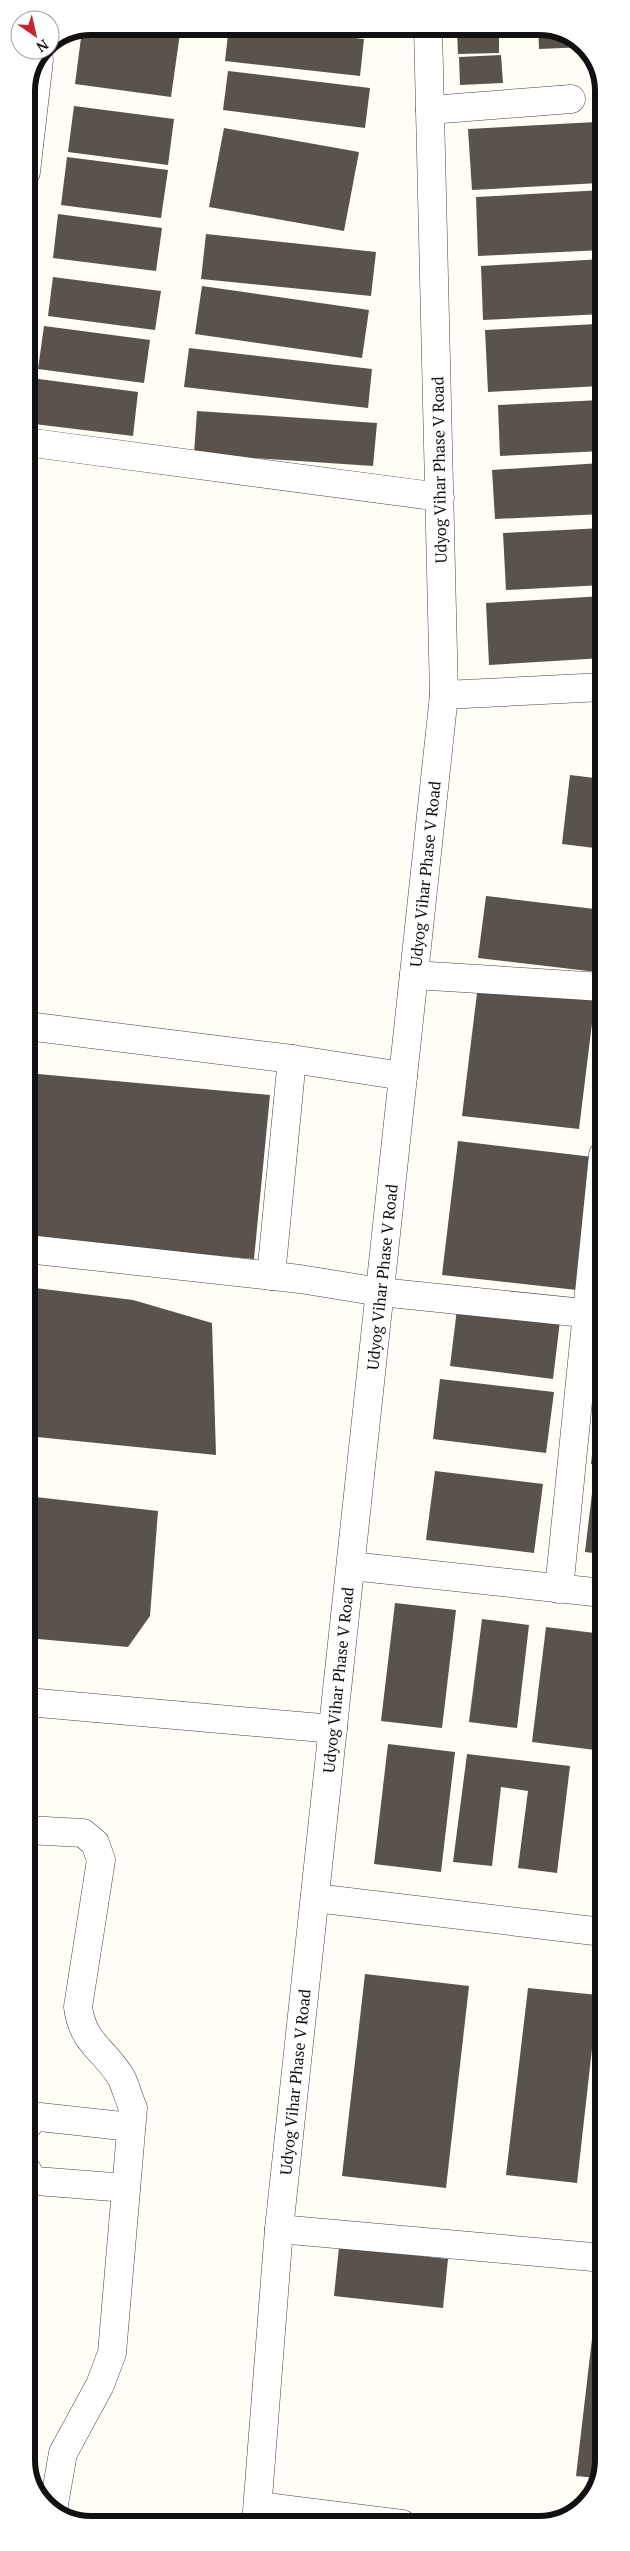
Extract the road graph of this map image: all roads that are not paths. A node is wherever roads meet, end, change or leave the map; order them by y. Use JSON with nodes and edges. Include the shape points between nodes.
{"nodes":[{"id":1,"x":428,"y":35,"type":"edge"},
{"id":2,"x":37,"y":76,"type":"edge"},
{"id":3,"x":35,"y":94,"type":"edge"},
{"id":4,"x":571,"y":99,"type":"dead end"},
{"id":5,"x":430,"y":110,"type":"junction"},
{"id":6,"x":35,"y":443,"type":"edge"},
{"id":7,"x":440,"y":497,"type":"junction"},
{"id":8,"x":595,"y":686,"type":"edge"},
{"id":9,"x":444,"y":695,"type":"junction"},
{"id":10,"x":414,"y":975,"type":"junction"},
{"id":11,"x":595,"y":986,"type":"edge"},
{"id":12,"x":35,"y":1027,"type":"edge"},
{"id":13,"x":292,"y":1059,"type":"junction"},
{"id":14,"x":403,"y":1076,"type":"junction"},
{"id":15,"x":35,"y":1250,"type":"edge"},
{"id":16,"x":271,"y":1276,"type":"junction"},
{"id":17,"x":380,"y":1292,"type":"junction"},
{"id":18,"x":595,"y":1314,"type":"edge"},
{"id":19,"x":351,"y":1566,"type":"junction"},
{"id":20,"x":559,"y":1588,"type":"junction"},
{"id":21,"x":595,"y":1593,"type":"edge"},
{"id":22,"x":35,"y":1703,"type":"edge"},
{"id":23,"x":333,"y":1728,"type":"junction"},
{"id":24,"x":35,"y":1830,"type":"edge"},
{"id":25,"x":315,"y":1898,"type":"junction"},
{"id":26,"x":595,"y":1931,"type":"edge"},
{"id":27,"x":35,"y":2118,"type":"edge"},
{"id":28,"x":131,"y":2127,"type":"junction"},
{"id":29,"x":35,"y":2180,"type":"edge"},
{"id":30,"x":126,"y":2188,"type":"junction"},
{"id":31,"x":279,"y":2229,"type":"junction"},
{"id":32,"x":595,"y":2257,"type":"edge"},
{"id":33,"x":54,"y":2502,"type":"edge"},
{"id":34,"x":257,"y":2515,"type":"edge"},
{"id":35,"x":273,"y":2516,"type":"edge"}],
"edges":[{"from":1,"to":5,"type":"street","name":"Udyog Vihar Phase V Road"},
{"from":2,"to":3,"type":"street"},
{"from":4,"to":5,"type":"street"},
{"from":5,"to":7,"type":"street","name":"Udyog Vihar Phase V Road"},
{"from":6,"to":7,"type":"street"},
{"from":7,"to":9,"type":"street","name":"Udyog Vihar Phase V Road"},
{"from":8,"to":9,"type":"street"},
{"from":9,"to":10,"type":"street","name":"Udyog Vihar Phase V Road"},
{"from":10,"to":11,"type":"street"},
{"from":10,"to":14,"type":"street","name":"Udyog Vihar Phase V Road"},
{"from":12,"to":13,"type":"street"},
{"from":13,"to":14,"type":"street"},
{"from":13,"to":16,"type":"street"},
{"from":14,"to":17,"type":"street","name":"Udyog Vihar Phase V Road"},
{"from":15,"to":16,"type":"street"},
{"from":16,"to":17,"type":"street"},
{"from":17,"to":18,"type":"street"},
{"from":17,"to":19,"type":"street","name":"Udyog Vihar Phase V Road"},
{"from":18,"to":20,"type":"street"},
{"from":19,"to":20,"type":"street"},
{"from":19,"to":23,"type":"street","name":"Udyog Vihar Phase V Road"},
{"from":20,"to":21,"type":"street"},
{"from":22,"to":23,"type":"street"},
{"from":23,"to":25,"type":"street","name":"Udyog Vihar Phase V Road"},
{"from":24,"to":28,"type":"street","via":[[83,1833],[95,1843],[98,1852],[100,1860],[78,2006],[80,2022],[90,2040],[121,2078],[133,2108]]},
{"from":25,"to":26,"type":"street"},
{"from":25,"to":31,"type":"street","name":"Udyog Vihar Phase V Road"},
{"from":27,"to":28,"type":"street"},
{"from":28,"to":30,"type":"street"},
{"from":29,"to":30,"type":"street"},
{"from":30,"to":33,"type":"street","via":[[112,2354],[100,2385],[63,2453]]},
{"from":31,"to":32,"type":"street"},
{"from":31,"to":34,"type":"street","name":"Udyog Vihar Phase V Road"},
{"from":34,"to":35,"type":"street"}]}
